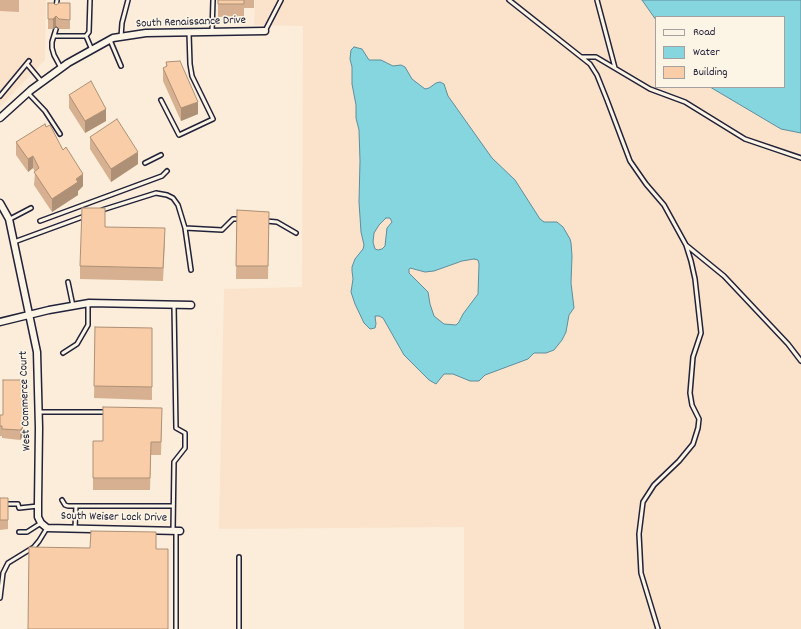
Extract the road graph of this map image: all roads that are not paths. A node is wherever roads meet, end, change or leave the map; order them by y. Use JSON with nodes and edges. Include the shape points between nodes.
{"nodes":[{"id":1,"x":57,"y":0,"type":"edge"},
{"id":2,"x":90,"y":0,"type":"edge"},
{"id":3,"x":128,"y":0,"type":"edge"},
{"id":4,"x":213,"y":0,"type":"edge"},
{"id":5,"x":281,"y":0,"type":"edge"},
{"id":6,"x":509,"y":0,"type":"edge"},
{"id":7,"x":597,"y":0,"type":"edge"},
{"id":8,"x":56,"y":12,"type":"edge"},
{"id":9,"x":56,"y":29,"type":"dead end"},
{"id":10,"x":266,"y":31,"type":"joint"},
{"id":11,"x":189,"y":32,"type":"junction"},
{"id":12,"x":212,"y":32,"type":"junction"},
{"id":13,"x":54,"y":36,"type":"junction"},
{"id":14,"x":86,"y":36,"type":"junction"},
{"id":15,"x":121,"y":37,"type":"junction"},
{"id":16,"x":110,"y":40,"type":"junction"},
{"id":17,"x":92,"y":50,"type":"junction"},
{"id":18,"x":581,"y":58,"type":"junction"},
{"id":19,"x":121,"y":66,"type":"dead end"},
{"id":20,"x":61,"y":68,"type":"junction"},
{"id":21,"x":615,"y":68,"type":"junction"},
{"id":22,"x":42,"y":82,"type":"junction"},
{"id":23,"x":28,"y":93,"type":"junction"},
{"id":24,"x":0,"y":96,"type":"edge"},
{"id":25,"x":161,"y":100,"type":"dead end"},
{"id":26,"x":0,"y":118,"type":"edge"},
{"id":27,"x":60,"y":134,"type":"dead end"},
{"id":28,"x":161,"y":155,"type":"dead end"},
{"id":29,"x":801,"y":158,"type":"edge"},
{"id":30,"x":145,"y":163,"type":"dead end"},
{"id":31,"x":167,"y":171,"type":"dead end"},
{"id":32,"x":0,"y":203,"type":"edge"},
{"id":33,"x":31,"y":208,"type":"dead end"},
{"id":34,"x":95,"y":212,"type":"edge"},
{"id":35,"x":89,"y":214,"type":"edge"},
{"id":36,"x":9,"y":219,"type":"junction"},
{"id":37,"x":247,"y":220,"type":"edge"},
{"id":38,"x":40,"y":221,"type":"dead end"},
{"id":39,"x":262,"y":221,"type":"edge"},
{"id":40,"x":185,"y":228,"type":"junction"},
{"id":41,"x":296,"y":233,"type":"dead end"},
{"id":42,"x":14,"y":242,"type":"junction"},
{"id":43,"x":686,"y":246,"type":"junction"},
{"id":44,"x":191,"y":270,"type":"dead end"},
{"id":45,"x":68,"y":282,"type":"dead end"},
{"id":46,"x":88,"y":303,"type":"junction"},
{"id":47,"x":174,"y":305,"type":"junction"},
{"id":48,"x":191,"y":305,"type":"dead end"},
{"id":49,"x":73,"y":306,"type":"junction"},
{"id":50,"x":29,"y":315,"type":"junction"},
{"id":51,"x":0,"y":322,"type":"edge"},
{"id":52,"x":63,"y":353,"type":"dead end"},
{"id":53,"x":801,"y":361,"type":"edge"},
{"id":54,"x":39,"y":412,"type":"junction"},
{"id":55,"x":103,"y":412,"type":"edge"},
{"id":56,"x":62,"y":500,"type":"dead end"},
{"id":57,"x":0,"y":504,"type":"edge"},
{"id":58,"x":38,"y":506,"type":"junction"},
{"id":59,"x":76,"y":506,"type":"junction"},
{"id":60,"x":173,"y":506,"type":"junction"},
{"id":61,"x":41,"y":523,"type":"junction"},
{"id":62,"x":47,"y":528,"type":"junction"},
{"id":63,"x":75,"y":528,"type":"junction"},
{"id":64,"x":176,"y":531,"type":"junction"},
{"id":65,"x":19,"y":532,"type":"dead end"},
{"id":66,"x":239,"y":557,"type":"dead end"},
{"id":67,"x":0,"y":598,"type":"edge"},
{"id":68,"x":176,"y":629,"type":"edge"},
{"id":69,"x":239,"y":629,"type":"edge"},
{"id":70,"x":658,"y":629,"type":"edge"}],
"edges":[{"from":1,"to":8,"type":"lane"},
{"from":2,"to":14,"type":"lane","via":[[89,32]]},
{"from":3,"to":15,"type":"lane"},
{"from":4,"to":12,"type":"lane"},
{"from":5,"to":10,"type":"lane"},
{"from":6,"to":18,"type":"lane"},
{"from":7,"to":21,"type":"lane"},
{"from":9,"to":13,"type":"lane"},
{"from":10,"to":12,"type":"street","name":"South Renaissance Drive"},
{"from":11,"to":12,"type":"street","name":"South Renaissance Drive"},
{"from":11,"to":15,"type":"street","name":"South Renaissance Drive","via":[[146,33]]},
{"from":11,"to":25,"type":"lane","via":[[192,76],[213,118],[179,135]]},
{"from":13,"to":14,"type":"lane"},
{"from":13,"to":20,"type":"lane","via":[[54,55]]},
{"from":14,"to":17,"type":"lane"},
{"from":15,"to":16,"type":"street","name":"South Renaissance Drive"},
{"from":16,"to":17,"type":"street","name":"South Renaissance Drive"},
{"from":16,"to":19,"type":"lane"},
{"from":17,"to":20,"type":"street","name":"South Renaissance Drive"},
{"from":18,"to":21,"type":"lane","via":[[596,57]]},
{"from":18,"to":43,"type":"lane","via":[[590,64],[597,75],[630,161],[664,206]]},
{"from":20,"to":22,"type":"street","name":"South Renaissance Drive"},
{"from":21,"to":29,"type":"lane","via":[[650,89],[685,102],[745,139]]},
{"from":22,"to":23,"type":"street","name":"South Renaissance Drive"},
{"from":22,"to":24,"type":"lane","via":[[28,63]]},
{"from":23,"to":26,"type":"street","name":"South Renaissance Drive"},
{"from":23,"to":27,"type":"lane","via":[[45,111]]},
{"from":28,"to":30,"type":"lane"},
{"from":31,"to":38,"type":"lane","via":[[162,176]]},
{"from":32,"to":36,"type":"street","name":"West Commerce Court"},
{"from":33,"to":36,"type":"lane"},
{"from":34,"to":40,"type":"lane","via":[[160,193],[173,198],[178,205]]},
{"from":35,"to":42,"type":"lane"},
{"from":36,"to":42,"type":"street","name":"West Commerce Court"},
{"from":37,"to":40,"type":"lane","via":[[233,219],[222,230]]},
{"from":39,"to":41,"type":"lane","via":[[277,222]]},
{"from":40,"to":44,"type":"lane"},
{"from":42,"to":50,"type":"street","name":"West Commerce Court"},
{"from":43,"to":53,"type":"lane","via":[[724,276]]},
{"from":43,"to":70,"type":"lane","via":[[695,279],[701,333],[694,357],[690,393],[692,405],[699,419],[698,428],[693,444],[654,485],[642,502],[639,534],[641,573]]},
{"from":45,"to":49,"type":"lane"},
{"from":46,"to":47,"type":"street"},
{"from":46,"to":49,"type":"street"},
{"from":46,"to":52,"type":"lane","via":[[88,325],[77,344]]},
{"from":47,"to":48,"type":"street"},
{"from":47,"to":60,"type":"lane","via":[[176,428],[185,433],[185,448],[174,462]]},
{"from":49,"to":50,"type":"street"},
{"from":50,"to":51,"type":"street"},
{"from":50,"to":54,"type":"street","name":"West Commerce Court","via":[[37,352]]},
{"from":54,"to":55,"type":"lane"},
{"from":54,"to":58,"type":"street","name":"West Commerce Court"},
{"from":56,"to":59,"type":"lane","via":[[65,505]]},
{"from":57,"to":58,"type":"lane","via":[[18,504],[19,508]]},
{"from":58,"to":61,"type":"street","name":"West Commerce Court"},
{"from":59,"to":60,"type":"lane"},
{"from":59,"to":63,"type":"lane"},
{"from":60,"to":64,"type":"lane"},
{"from":61,"to":62,"type":"street"},
{"from":61,"to":65,"type":"lane","via":[[28,532]]},
{"from":62,"to":63,"type":"street","name":"South Weiser Lock Drive"},
{"from":62,"to":67,"type":"lane","via":[[34,547],[8,563],[3,573]]},
{"from":63,"to":64,"type":"street","name":"South Weiser Lock Drive"},
{"from":64,"to":68,"type":"lane"},
{"from":66,"to":69,"type":"lane"}]}
